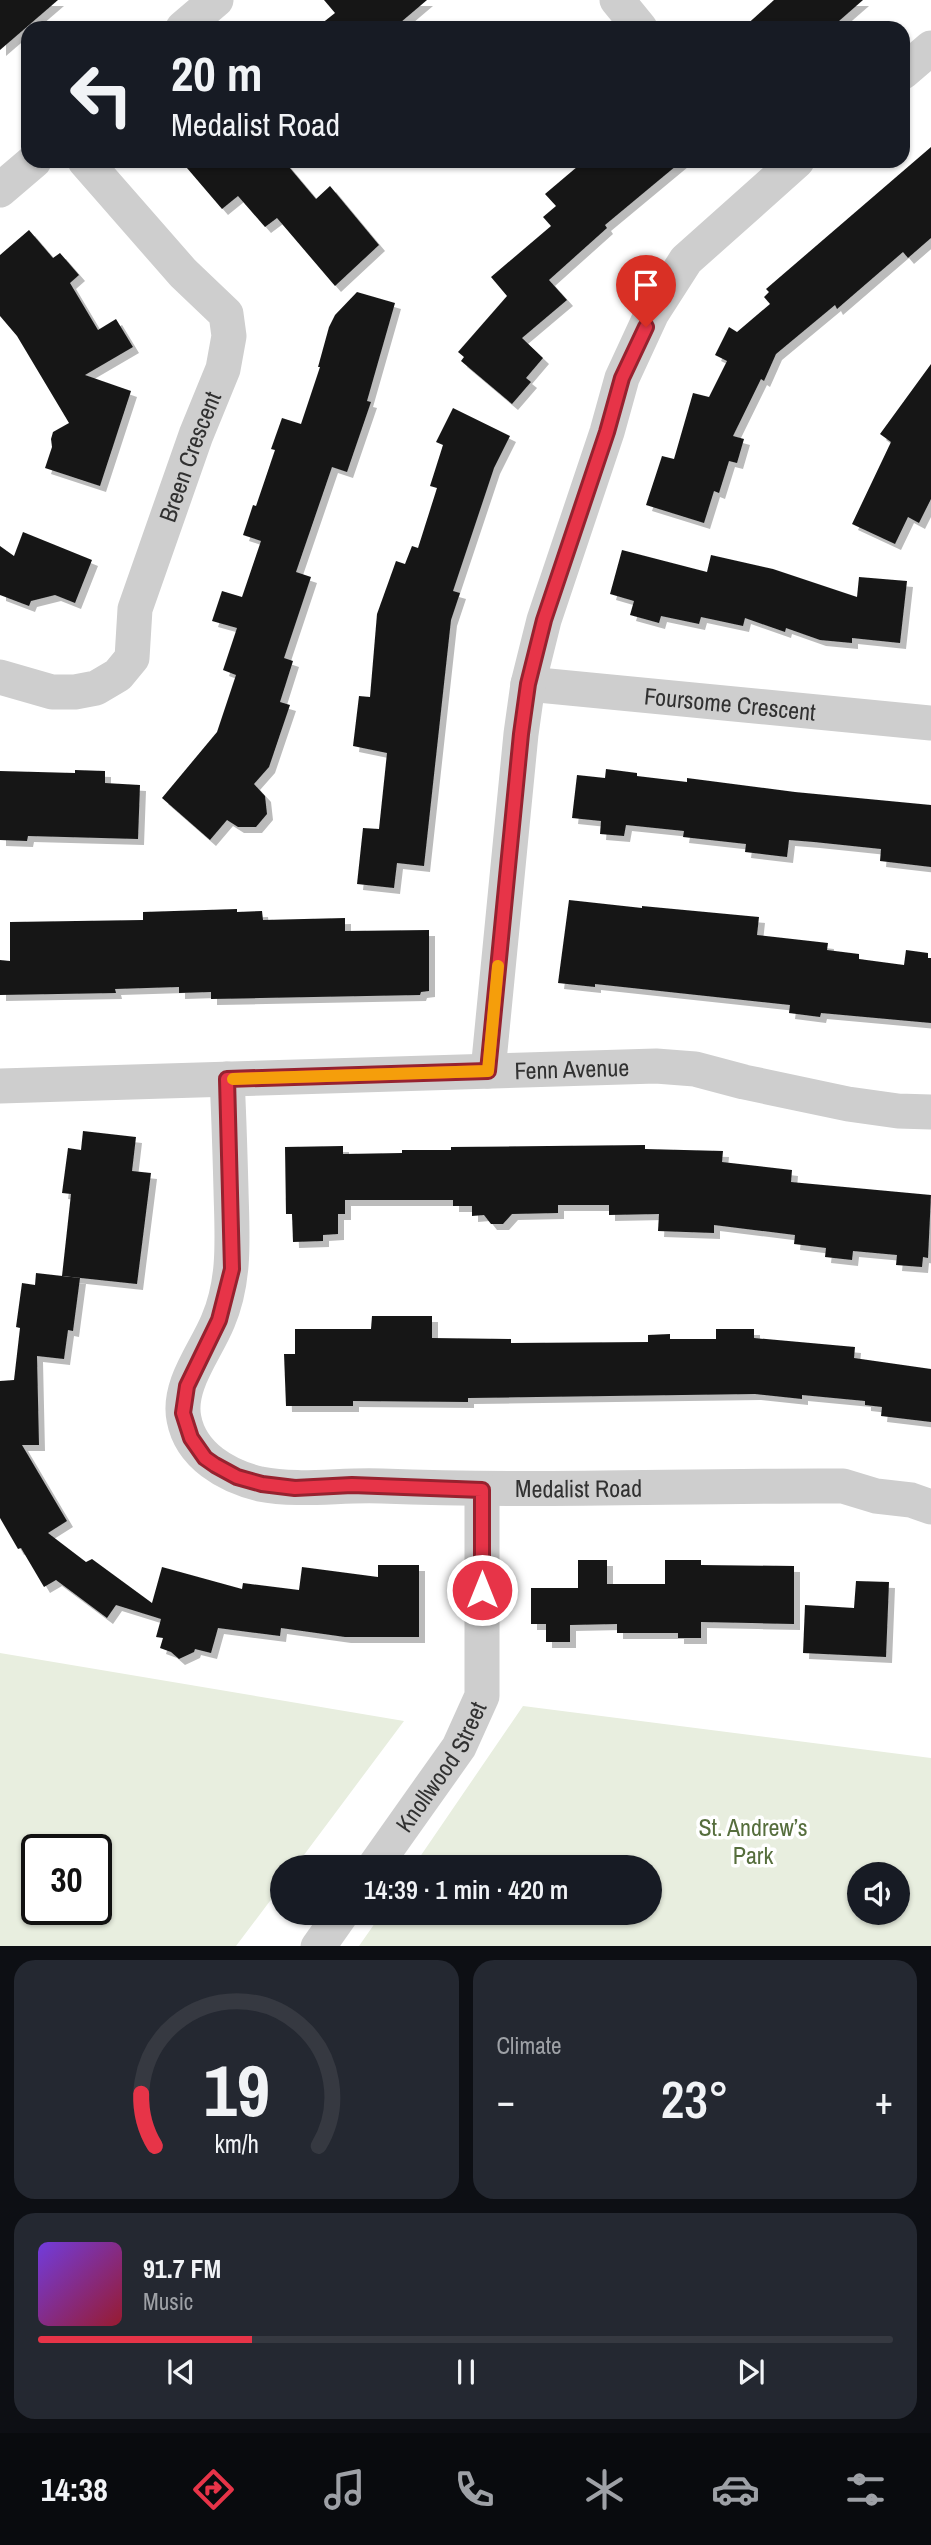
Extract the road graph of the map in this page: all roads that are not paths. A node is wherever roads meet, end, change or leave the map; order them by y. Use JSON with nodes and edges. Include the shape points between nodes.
{"nodes":[{"id":1,"x":216,"y":0,"type":"edge"},
{"id":2,"x":617,"y":0,"type":"edge"},
{"id":3,"x":191,"y":21,"type":"edge"},
{"id":4,"x":634,"y":21,"type":"edge"},
{"id":5,"x":931,"y":48,"type":"edge"},
{"id":6,"x":910,"y":66,"type":"edge"},
{"id":7,"x":26,"y":168,"type":"edge"},
{"id":8,"x":91,"y":168,"type":"edge"},
{"id":9,"x":774,"y":168,"type":"edge"},
{"id":10,"x":0,"y":190,"type":"edge"},
{"id":11,"x":0,"y":677,"type":"edge"},
{"id":12,"x":528,"y":684,"type":"junction"},
{"id":13,"x":931,"y":723,"type":"edge"},
{"id":14,"x":488,"y":1071,"type":"junction"},
{"id":15,"x":227,"y":1079,"type":"junction"},
{"id":16,"x":0,"y":1086,"type":"edge"},
{"id":17,"x":931,"y":1112,"type":"edge"},
{"id":18,"x":482,"y":1490,"type":"junction"},
{"id":19,"x":931,"y":1507,"type":"edge"},
{"id":20,"x":382,"y":1855,"type":"edge"},
{"id":21,"x":334,"y":1925,"type":"edge"},
{"id":22,"x":319,"y":1946,"type":"edge"}],
"edges":[{"from":1,"to":3,"type":"street"},
{"from":2,"to":4,"type":"street"},
{"from":5,"to":6,"type":"street"},
{"from":7,"to":10,"type":"street"},
{"from":8,"to":11,"type":"street","name":"Breen Crescent","via":[[226,314],[229,336],[223,369],[135,609],[132,658],[118,675],[96,688],[75,692],[52,692]]},
{"from":9,"to":12,"type":"street","via":[[687,260],[652,313],[622,378]]},
{"from":12,"to":13,"type":"street","name":"Foursome Crescent"},
{"from":12,"to":14,"type":"street"},
{"from":14,"to":15,"type":"street","name":"Fenn Avenue"},
{"from":14,"to":17,"type":"street","name":"Fenn Avenue","via":[[695,1069],[848,1104]]},
{"from":15,"to":16,"type":"street","name":"Fenn Avenue"},
{"from":15,"to":18,"type":"street","name":"Medalist Road","via":[[232,1269],[219,1320],[187,1386],[183,1413],[191,1438],[215,1465],[262,1484]]},
{"from":18,"to":19,"type":"street","name":"Medalist Road","via":[[843,1486]]},
{"from":18,"to":20,"type":"street","name":"Knollwood Street","via":[[482,1696],[459,1747]]},
{"from":21,"to":22,"type":"street"}]}
